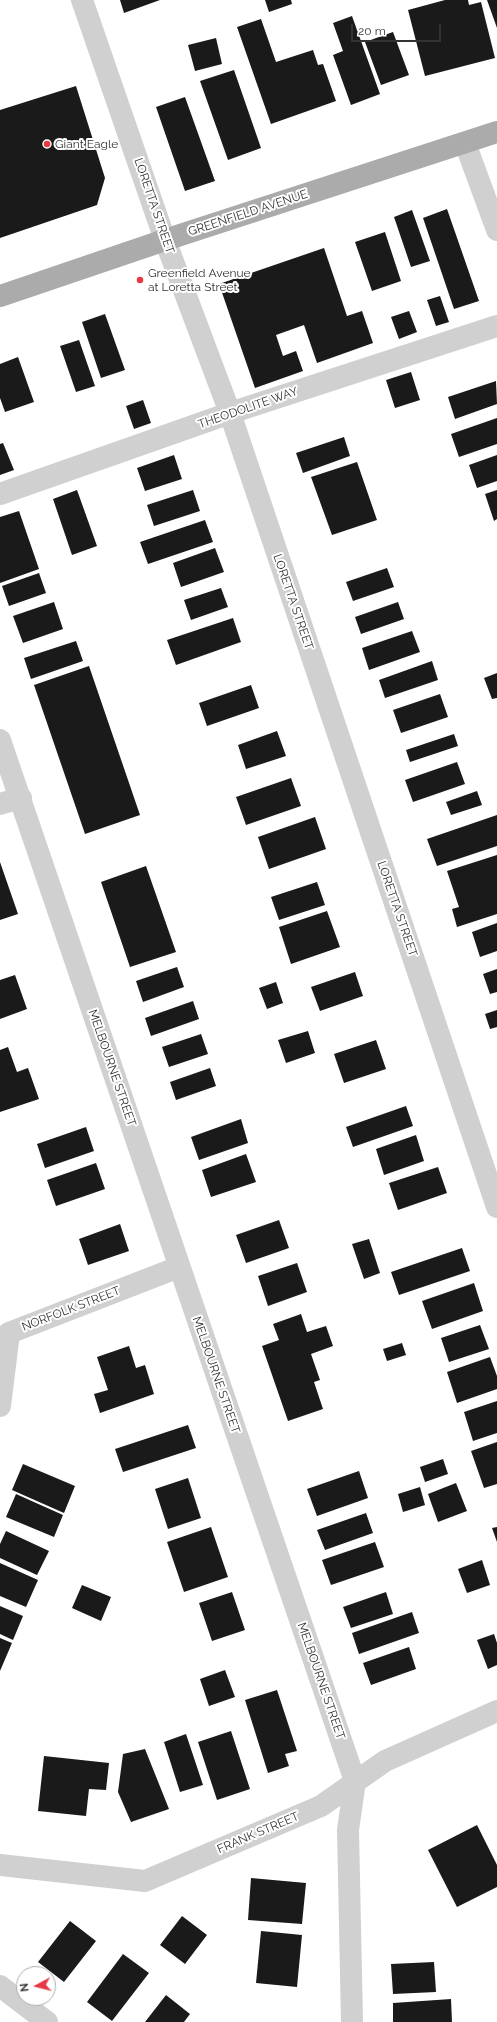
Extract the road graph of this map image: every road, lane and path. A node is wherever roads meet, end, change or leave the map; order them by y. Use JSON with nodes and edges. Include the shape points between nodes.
{"nodes":[{"id":1,"x":82,"y":0,"type":"edge"},
{"id":2,"x":497,"y":132,"type":"edge"},
{"id":3,"x":465,"y":143,"type":"junction"},
{"id":4,"x":497,"y":230,"type":"edge"},
{"id":5,"x":165,"y":240,"type":"junction"},
{"id":6,"x":0,"y":296,"type":"edge"},
{"id":7,"x":497,"y":326,"type":"edge"},
{"id":8,"x":230,"y":413,"type":"junction"},
{"id":9,"x":0,"y":494,"type":"edge"},
{"id":10,"x":0,"y":740,"type":"edge"},
{"id":11,"x":21,"y":798,"type":"junction"},
{"id":12,"x":0,"y":804,"type":"edge"},
{"id":13,"x":497,"y":1207,"type":"edge"},
{"id":14,"x":179,"y":1267,"type":"junction"},
{"id":15,"x":5,"y":1329,"type":"edge"},
{"id":16,"x":0,"y":1406,"type":"edge"},
{"id":17,"x":497,"y":1711,"type":"edge"},
{"id":18,"x":355,"y":1782,"type":"junction"},
{"id":19,"x":0,"y":1865,"type":"edge"},
{"id":20,"x":0,"y":1986,"type":"edge"},
{"id":21,"x":47,"y":2022,"type":"edge"},
{"id":22,"x":352,"y":2022,"type":"edge"}],
"edges":[{"from":1,"to":5,"type":"street","name":"LORETTA STREET"},
{"from":2,"to":3,"type":"main road","name":"GREENFIELD AVENUE"},
{"from":3,"to":4,"type":"street"},
{"from":3,"to":5,"type":"main road","name":"GREENFIELD AVENUE"},
{"from":5,"to":6,"type":"main road","name":"GREENFIELD AVENUE"},
{"from":5,"to":8,"type":"street","name":"LORETTA STREET"},
{"from":7,"to":8,"type":"street","name":"THEODOLITE WAY"},
{"from":8,"to":9,"type":"street","name":"THEODOLITE WAY"},
{"from":8,"to":13,"type":"street","name":"LORETTA STREET"},
{"from":10,"to":11,"type":"street","name":"MELBOURNE STREET"},
{"from":11,"to":12,"type":"street"},
{"from":11,"to":14,"type":"street","name":"MELBOURNE STREET"},
{"from":14,"to":15,"type":"street","name":"NORFOLK STREET"},
{"from":14,"to":18,"type":"street","name":"MELBOURNE STREET"},
{"from":15,"to":16,"type":"street","name":"NORFOLK STREET"},
{"from":17,"to":18,"type":"street","name":"FRANK STREET","via":[[385,1761]]},
{"from":18,"to":19,"type":"street","name":"FRANK STREET","via":[[321,1806],[145,1881]]},
{"from":18,"to":22,"type":"street","name":"MELBOURNE STREET","via":[[348,1830]]},
{"from":20,"to":21,"type":"street"}]}
